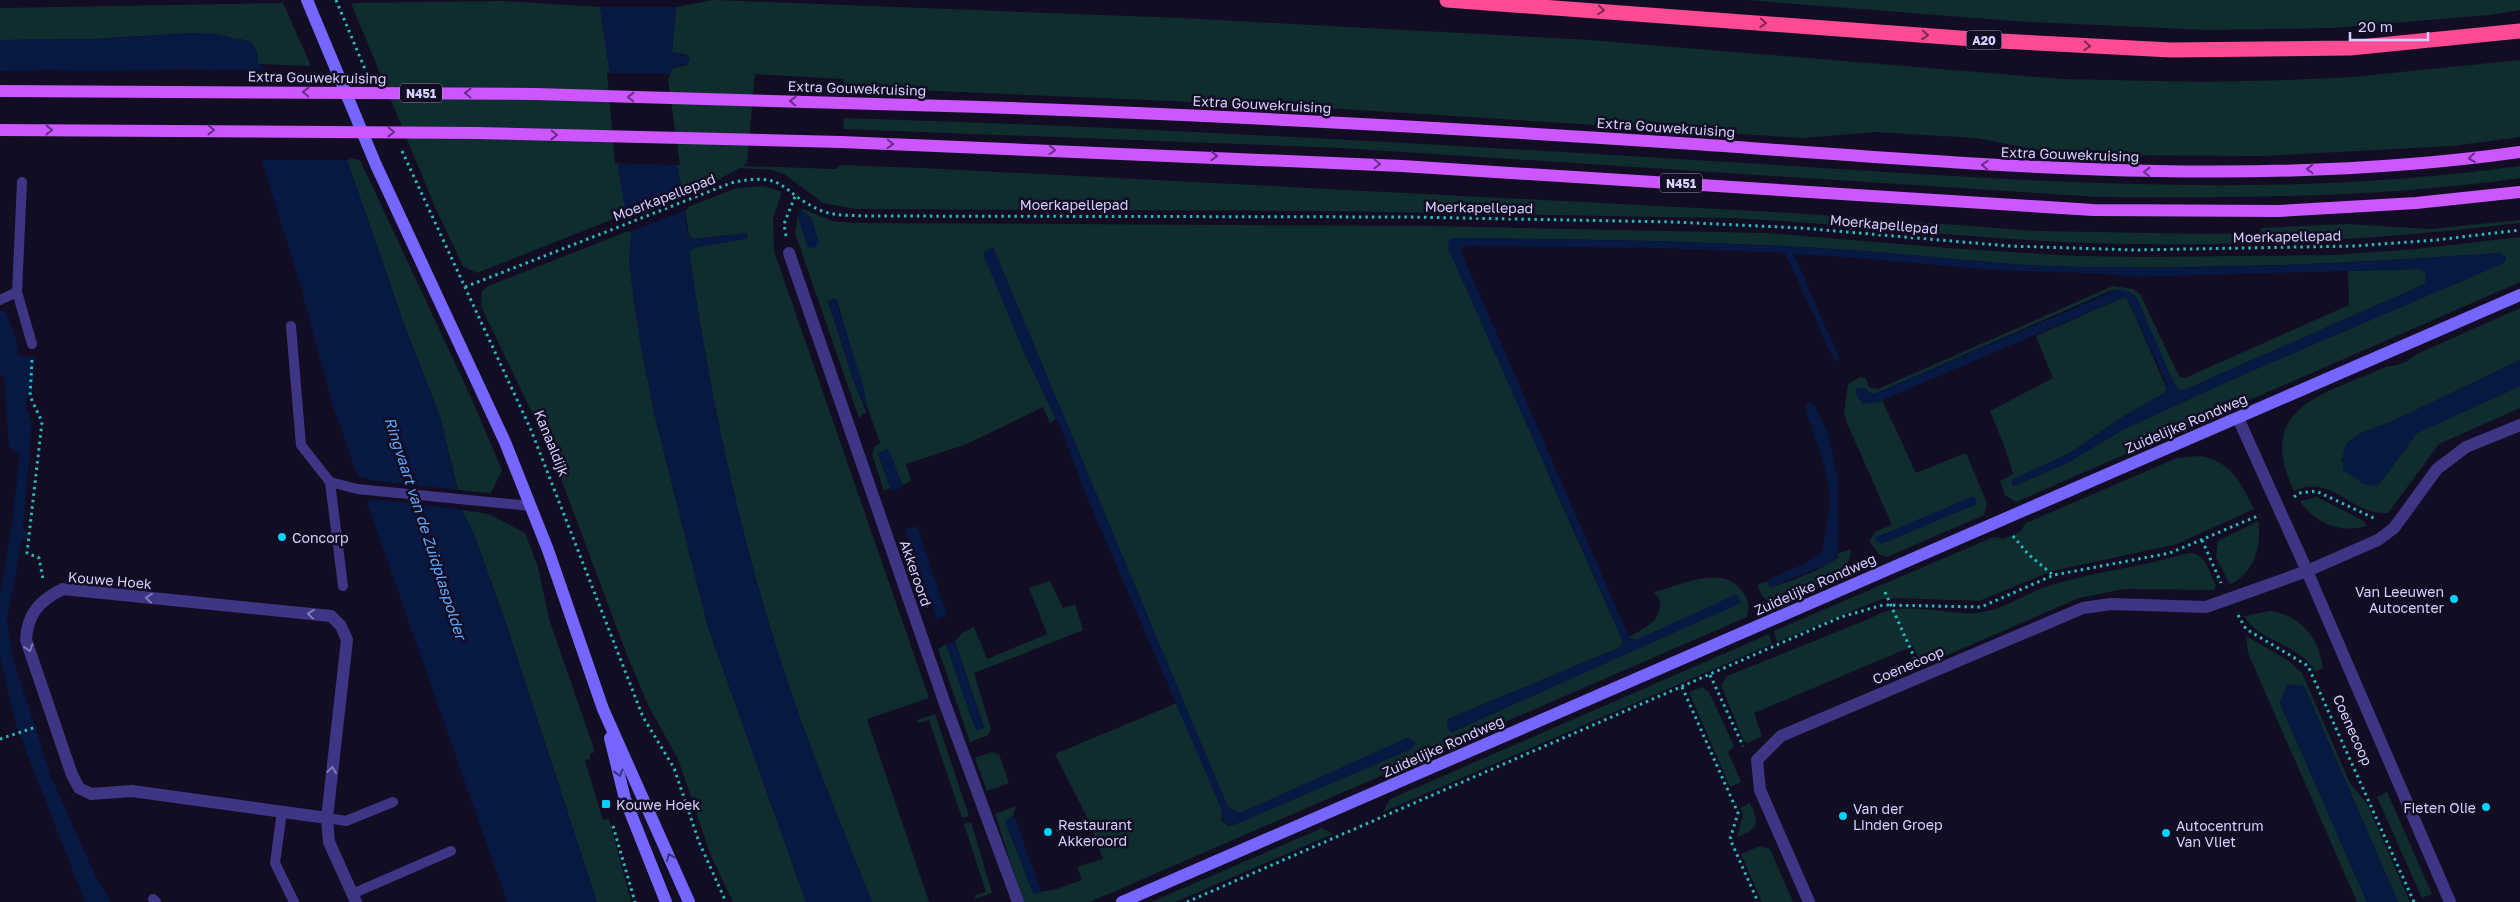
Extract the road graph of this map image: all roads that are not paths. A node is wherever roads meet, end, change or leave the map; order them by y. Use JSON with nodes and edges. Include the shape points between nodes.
{"nodes":[{"id":1,"x":1447,"y":0,"type":"edge"},
{"id":2,"x":308,"y":3,"type":"edge"},
{"id":3,"x":2520,"y":31,"type":"edge"},
{"id":4,"x":0,"y":91,"type":"edge"},
{"id":5,"x":0,"y":130,"type":"edge"},
{"id":6,"x":2520,"y":152,"type":"edge"},
{"id":7,"x":22,"y":182,"type":"dead end"},
{"id":8,"x":2520,"y":192,"type":"edge"},
{"id":9,"x":789,"y":253,"type":"road end"},
{"id":10,"x":17,"y":292,"type":"junction"},
{"id":11,"x":2520,"y":295,"type":"edge"},
{"id":12,"x":0,"y":300,"type":"edge"},
{"id":13,"x":291,"y":326,"type":"dead end"},
{"id":14,"x":32,"y":349,"type":"road end"},
{"id":15,"x":2238,"y":418,"type":"junction"},
{"id":16,"x":2520,"y":425,"type":"edge"},
{"id":17,"x":330,"y":482,"type":"junction"},
{"id":18,"x":531,"y":506,"type":"junction"},
{"id":19,"x":2307,"y":571,"type":"junction"},
{"id":20,"x":343,"y":586,"type":"dead end"},
{"id":21,"x":603,"y":709,"type":"junction"},
{"id":22,"x":393,"y":802,"type":"dead end"},
{"id":23,"x":282,"y":811,"type":"junction"},
{"id":24,"x":327,"y":818,"type":"junction"},
{"id":25,"x":451,"y":851,"type":"dead end"},
{"id":26,"x":354,"y":898,"type":"edge"},
{"id":27,"x":294,"y":902,"type":"edge"},
{"id":28,"x":666,"y":902,"type":"edge"},
{"id":29,"x":689,"y":902,"type":"edge"},
{"id":30,"x":1018,"y":902,"type":"edge"},
{"id":31,"x":1122,"y":902,"type":"edge"},
{"id":32,"x":1809,"y":902,"type":"edge"},
{"id":33,"x":2450,"y":902,"type":"edge"}],
"edges":[{"from":1,"to":3,"type":"highway","number":"A20","one_way":true,"via":[[2170,50],[2350,48]]},
{"from":2,"to":18,"type":"main road","via":[[376,166],[470,365]]},
{"from":6,"to":4,"type":"main road","name":"Extra Gouwekruising","number":"N451","one_way":true,"bridge":true,"via":[[2335,168],[2198,172],[2095,170],[1920,161],[1491,130],[1044,110],[535,94]]},
{"from":5,"to":8,"type":"main road","number":"N451","one_way":true,"bridge":true,"via":[[418,132],[841,142],[1402,166],[2093,210],[2287,210],[2407,204]]},
{"from":7,"to":10,"type":"lane"},
{"from":9,"to":30,"type":"street","name":"Akkeroord"},
{"from":10,"to":12,"type":"lane"},
{"from":10,"to":14,"type":"lane"},
{"from":11,"to":15,"type":"main road","name":"Zuidelijke Rondweg"},
{"from":13,"to":17,"type":"lane","via":[[302,445]]},
{"from":15,"to":19,"type":"street","name":"Coenecoop"},
{"from":15,"to":31,"type":"main road","name":"Zuidelijke Rondweg"},
{"from":16,"to":19,"type":"street","name":"Coenecoop","via":[[2466,447],[2438,469],[2394,528],[2378,540]]},
{"from":17,"to":18,"type":"lane","via":[[357,489]]},
{"from":17,"to":20,"type":"lane"},
{"from":18,"to":21,"type":"main road"},
{"from":19,"to":32,"type":"street","name":"Coenecoop","via":[[2206,607],[2111,604],[2083,608],[1781,736],[1757,760],[1760,790]]},
{"from":19,"to":33,"type":"street","name":"Coenecoop"},
{"from":21,"to":28,"type":"main road","one_way":true,"via":[[625,798]]},
{"from":29,"to":21,"type":"main road","one_way":true},
{"from":22,"to":24,"type":"lane","via":[[346,821]]},
{"from":23,"to":24,"type":"street"},
{"from":24,"to":23,"type":"street","name":"Kouwe Hoek","one_way":true,"via":[[347,640],[342,626],[331,616],[63,589],[47,597],[33,612],[27,625],[26,640],[79,788],[91,794],[132,791]]},
{"from":23,"to":27,"type":"lane","via":[[275,863]]},
{"from":24,"to":26,"type":"street","name":"Kouwe Hoek","via":[[329,842]]},
{"from":25,"to":26,"type":"lane"}]}
